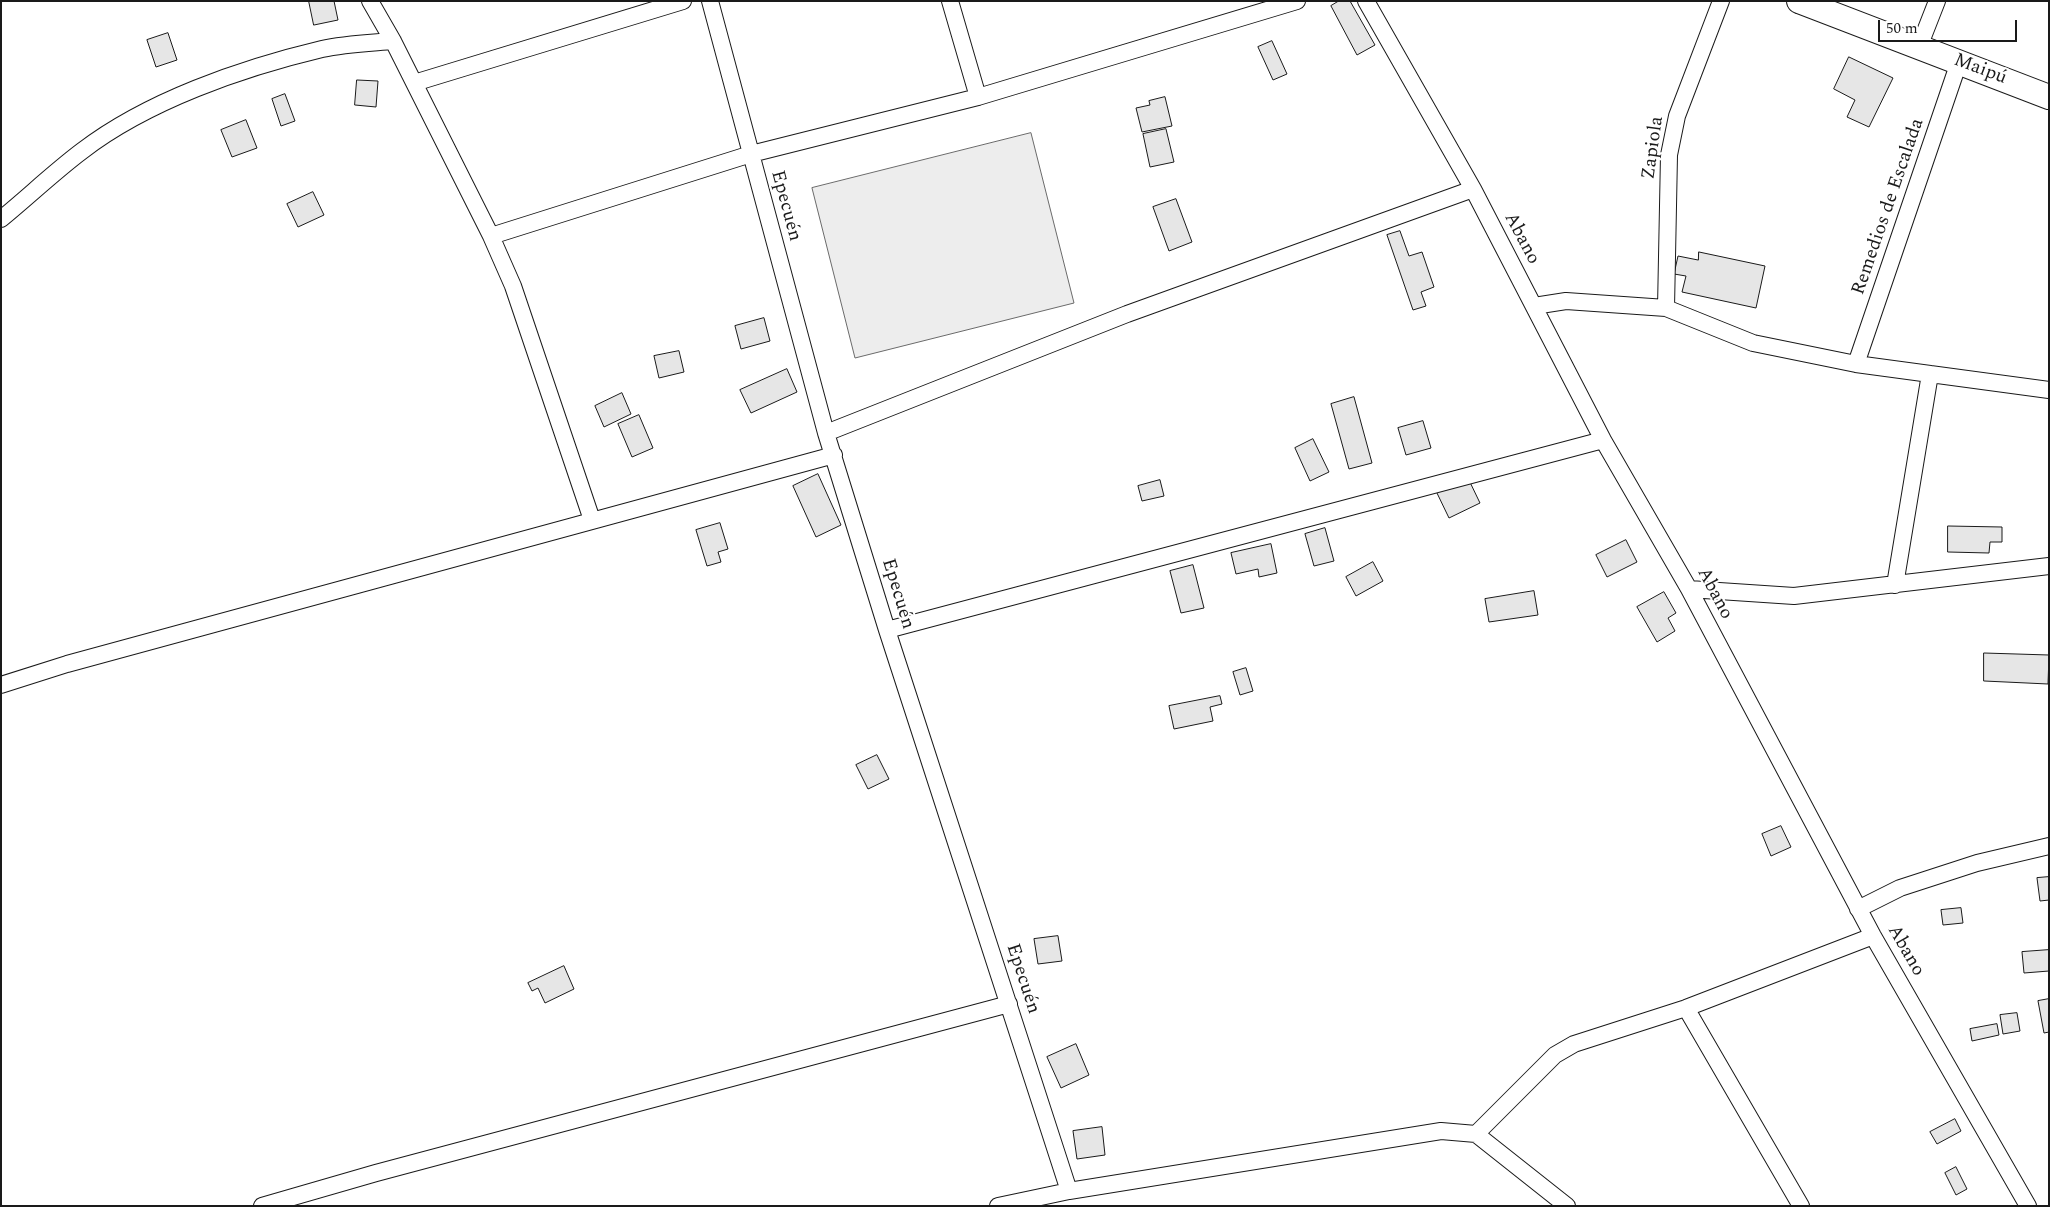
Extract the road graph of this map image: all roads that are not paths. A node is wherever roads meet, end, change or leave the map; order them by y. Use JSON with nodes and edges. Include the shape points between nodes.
{"nodes":[{"id":1,"x":370,"y":1,"type":"edge"},
{"id":2,"x":684,"y":1,"type":"edge"},
{"id":3,"x":710,"y":1,"type":"edge"},
{"id":4,"x":950,"y":1,"type":"edge"},
{"id":5,"x":1296,"y":1,"type":"edge"},
{"id":6,"x":1366,"y":1,"type":"edge"},
{"id":7,"x":1721,"y":1,"type":"edge"},
{"id":8,"x":1799,"y":1,"type":"edge"},
{"id":9,"x":1937,"y":1,"type":"edge"},
{"id":10,"x":393,"y":41,"type":"junction"},
{"id":11,"x":1919,"y":47,"type":"junction"},
{"id":12,"x":1959,"y":62,"type":"junction"},
{"id":13,"x":414,"y":83,"type":"junction"},
{"id":14,"x":978,"y":97,"type":"junction"},
{"id":15,"x":2049,"y":97,"type":"edge"},
{"id":16,"x":751,"y":154,"type":"junction"},
{"id":17,"x":1473,"y":189,"type":"junction"},
{"id":18,"x":1,"y":219,"type":"edge"},
{"id":19,"x":491,"y":236,"type":"junction"},
{"id":20,"x":1534,"y":306,"type":"junction"},
{"id":21,"x":1666,"y":308,"type":"junction"},
{"id":22,"x":1856,"y":364,"type":"junction"},
{"id":23,"x":1930,"y":374,"type":"junction"},
{"id":24,"x":2049,"y":390,"type":"edge"},
{"id":25,"x":826,"y":433,"type":"junction"},
{"id":26,"x":1603,"y":440,"type":"junction"},
{"id":27,"x":834,"y":455,"type":"junction"},
{"id":28,"x":592,"y":520,"type":"junction"},
{"id":29,"x":2049,"y":566,"type":"edge"},
{"id":30,"x":1894,"y":585,"type":"junction"},
{"id":31,"x":1689,"y":589,"type":"junction"},
{"id":32,"x":887,"y":630,"type":"junction"},
{"id":33,"x":1,"y":685,"type":"edge"},
{"id":34,"x":2049,"y":846,"type":"edge"},
{"id":35,"x":1858,"y":909,"type":"junction"},
{"id":36,"x":1873,"y":936,"type":"junction"},
{"id":37,"x":1010,"y":1004,"type":"junction"},
{"id":38,"x":1686,"y":1008,"type":"junction"},
{"id":39,"x":1476,"y":1134,"type":"junction"},
{"id":40,"x":1069,"y":1191,"type":"junction"},
{"id":41,"x":262,"y":1206,"type":"edge"},
{"id":42,"x":998,"y":1206,"type":"edge"},
{"id":43,"x":1568,"y":1206,"type":"edge"},
{"id":44,"x":1801,"y":1206,"type":"edge"},
{"id":45,"x":2028,"y":1206,"type":"edge"}],
"edges":[{"from":1,"to":10,"type":"street"},
{"from":2,"to":13,"type":"street"},
{"from":3,"to":16,"type":"street","name":"Epecuén"},
{"from":4,"to":14,"type":"street"},
{"from":5,"to":14,"type":"street"},
{"from":6,"to":17,"type":"street","name":"Abano"},
{"from":7,"to":21,"type":"street","name":"Zapiola","via":[[1677,116],[1669,155]]},
{"from":8,"to":11,"type":"main road","name":"Maipú"},
{"from":9,"to":11,"type":"street"},
{"from":10,"to":13,"type":"street"},
{"from":10,"to":18,"type":"street","via":[[323,49],[183,94],[135,117],[83,150]]},
{"from":11,"to":12,"type":"main road","name":"Maipú"},
{"from":12,"to":15,"type":"main road","name":"Maipú"},
{"from":12,"to":22,"type":"street","name":"Remedios de Escalada"},
{"from":13,"to":19,"type":"street"},
{"from":14,"to":16,"type":"street"},
{"from":16,"to":19,"type":"street"},
{"from":16,"to":25,"type":"street","name":"Epecuén"},
{"from":17,"to":20,"type":"street","name":"Abano"},
{"from":17,"to":25,"type":"street","via":[[1127,314]]},
{"from":19,"to":28,"type":"street","via":[[513,286]]},
{"from":20,"to":21,"type":"street","via":[[1566,301]]},
{"from":20,"to":26,"type":"street","name":"Abano"},
{"from":21,"to":22,"type":"street","via":[[1753,343]]},
{"from":22,"to":23,"type":"street"},
{"from":23,"to":24,"type":"street"},
{"from":23,"to":30,"type":"street"},
{"from":25,"to":27,"type":"street","name":"Epecuén"},
{"from":26,"to":31,"type":"street","name":"Abano"},
{"from":26,"to":32,"type":"street"},
{"from":27,"to":28,"type":"street"},
{"from":27,"to":32,"type":"street","name":"Epecuén"},
{"from":28,"to":33,"type":"street"},
{"from":29,"to":30,"type":"street"},
{"from":30,"to":31,"type":"street","via":[[1794,596]]},
{"from":31,"to":35,"type":"street","name":"Abano"},
{"from":32,"to":37,"type":"street","name":"Epecuén"},
{"from":34,"to":35,"type":"street","via":[[1977,863],[1909,885]]},
{"from":35,"to":36,"type":"street","name":"Abano"},
{"from":36,"to":38,"type":"street"},
{"from":36,"to":45,"type":"street","name":"Abano"},
{"from":37,"to":40,"type":"street","name":"Epecuén"},
{"from":37,"to":41,"type":"street"},
{"from":38,"to":39,"type":"street","via":[[1574,1044],[1555,1054]]},
{"from":38,"to":44,"type":"street"},
{"from":39,"to":40,"type":"street","via":[[1441,1131]]},
{"from":39,"to":43,"type":"street"},
{"from":40,"to":42,"type":"street"}]}
